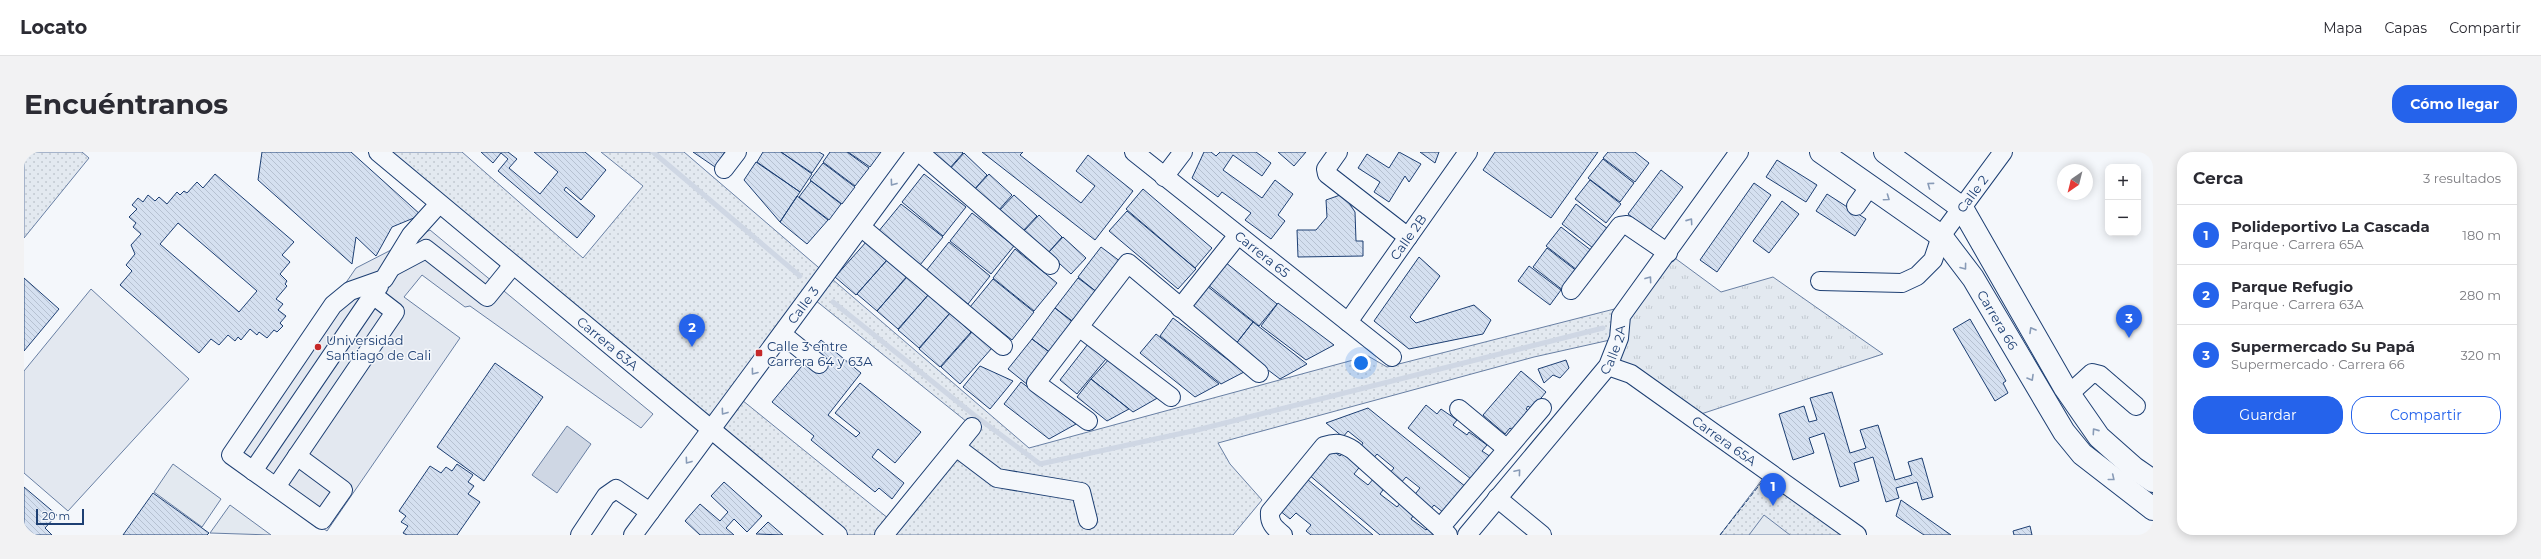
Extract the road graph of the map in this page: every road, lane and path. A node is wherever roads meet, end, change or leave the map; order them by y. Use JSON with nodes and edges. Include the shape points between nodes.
{"nodes":[{"id":1,"x":737,"y":152,"type":"edge"},
{"id":2,"x":917,"y":152,"type":"edge"},
{"id":3,"x":1134,"y":152,"type":"edge"},
{"id":4,"x":1183,"y":152,"type":"edge"},
{"id":5,"x":1338,"y":152,"type":"edge"},
{"id":6,"x":1468,"y":152,"type":"edge"},
{"id":7,"x":1739,"y":152,"type":"edge"},
{"id":8,"x":1821,"y":152,"type":"edge"},
{"id":9,"x":1885,"y":152,"type":"edge"},
{"id":10,"x":2002,"y":152,"type":"edge"},
{"id":11,"x":385,"y":154,"type":"edge"},
{"id":12,"x":724,"y":169,"type":"dead end"},
{"id":13,"x":1164,"y":177,"type":"junction"},
{"id":14,"x":1870,"y":186,"type":"junction"},
{"id":15,"x":439,"y":204,"type":"junction"},
{"id":16,"x":1856,"y":206,"type":"dead end"},
{"id":17,"x":1962,"y":208,"type":"junction"},
{"id":18,"x":861,"y":227,"type":"junction"},
{"id":19,"x":1238,"y":235,"type":"junction"},
{"id":20,"x":1940,"y":236,"type":"junction"},
{"id":21,"x":1408,"y":237,"type":"junction"},
{"id":22,"x":1668,"y":253,"type":"junction"},
{"id":23,"x":1050,"y":264,"type":"dead end"},
{"id":24,"x":513,"y":265,"type":"junction"},
{"id":25,"x":388,"y":273,"type":"junction"},
{"id":26,"x":1820,"y":281,"type":"dead end"},
{"id":27,"x":1571,"y":290,"type":"dead end"},
{"id":28,"x":373,"y":295,"type":"junction"},
{"id":29,"x":1180,"y":308,"type":"junction"},
{"id":30,"x":1348,"y":322,"type":"junction"},
{"id":31,"x":1079,"y":327,"type":"junction"},
{"id":32,"x":782,"y":334,"type":"junction"},
{"id":33,"x":1003,"y":346,"type":"dead end"},
{"id":34,"x":1392,"y":357,"type":"dead end"},
{"id":35,"x":819,"y":364,"type":"dead end"},
{"id":36,"x":1608,"y":366,"type":"junction"},
{"id":37,"x":1259,"y":373,"type":"dead end"},
{"id":38,"x":2069,"y":394,"type":"junction"},
{"id":39,"x":1171,"y":397,"type":"dead end"},
{"id":40,"x":2136,"y":406,"type":"dead end"},
{"id":41,"x":1542,"y":408,"type":"dead end"},
{"id":42,"x":1460,"y":409,"type":"dead end"},
{"id":43,"x":1088,"y":422,"type":"dead end"},
{"id":44,"x":972,"y":426,"type":"dead end"},
{"id":45,"x":712,"y":429,"type":"junction"},
{"id":46,"x":956,"y":446,"type":"junction"},
{"id":47,"x":1506,"y":448,"type":"junction"},
{"id":48,"x":297,"y":456,"type":"junction"},
{"id":49,"x":254,"y":471,"type":"junction"},
{"id":50,"x":2153,"y":481,"type":"edge"},
{"id":51,"x":276,"y":487,"type":"junction"},
{"id":52,"x":1497,"y":498,"type":"junction"},
{"id":53,"x":2153,"y":508,"type":"edge"},
{"id":54,"x":650,"y":512,"type":"junction"},
{"id":55,"x":1088,"y":520,"type":"dead end"},
{"id":56,"x":1444,"y":531,"type":"edge"},
{"id":57,"x":580,"y":535,"type":"edge"},
{"id":58,"x":633,"y":535,"type":"edge"},
{"id":59,"x":838,"y":535,"type":"edge"},
{"id":60,"x":884,"y":535,"type":"edge"},
{"id":61,"x":1283,"y":535,"type":"edge"},
{"id":62,"x":1467,"y":535,"type":"edge"},
{"id":63,"x":1542,"y":535,"type":"edge"},
{"id":64,"x":1857,"y":535,"type":"edge"}],
"edges":[{"from":1,"to":12,"type":"street"},
{"from":2,"to":18,"type":"street","name":"Calle 3","one_way":true},
{"from":2,"to":23,"type":"street"},
{"from":3,"to":13,"type":"street","name":"Carrera 65"},
{"from":4,"to":13,"type":"street"},
{"from":5,"to":21,"type":"street","via":[[1326,169],[1326,174]]},
{"from":6,"to":21,"type":"street","name":"Calle 2B"},
{"from":22,"to":7,"type":"street","name":"Calle 2A","one_way":true},
{"from":8,"to":14,"type":"main road","name":"Carrera 66"},
{"from":17,"to":9,"type":"main road","name":"Carrera 66","one_way":true},
{"from":10,"to":17,"type":"street","name":"Calle 2"},
{"from":11,"to":15,"type":"street","name":"Carrera 63A"},
{"from":13,"to":19,"type":"street","name":"Carrera 65"},
{"from":14,"to":16,"type":"street"},
{"from":14,"to":20,"type":"main road","name":"Carrera 66","one_way":true},
{"from":15,"to":24,"type":"street","name":"Carrera 63A"},
{"from":15,"to":25,"type":"street","via":[[411,235]]},
{"from":17,"to":20,"type":"street","name":"Calle 2"},
{"from":38,"to":17,"type":"main road","name":"Carrera 66","one_way":true},
{"from":18,"to":32,"type":"street","name":"Calle 3"},
{"from":18,"to":33,"type":"street"},
{"from":19,"to":29,"type":"street"},
{"from":19,"to":30,"type":"street","name":"Carrera 65"},
{"from":20,"to":26,"type":"street","via":[[1933,260],[1917,276],[1902,283]]},
{"from":20,"to":53,"type":"main road","name":"Carrera 66","one_way":true,"via":[[1973,278],[2064,432],[2082,454]]},
{"from":21,"to":30,"type":"street","name":"Calle 2B"},
{"from":22,"to":27,"type":"street","via":[[1627,225],[1620,226]]},
{"from":36,"to":22,"type":"street","name":"Calle 2A","one_way":true,"via":[[1619,338],[1621,316]]},
{"from":24,"to":25,"type":"street","via":[[486,297],[426,249]]},
{"from":24,"to":45,"type":"street","name":"Carrera 63A"},
{"from":25,"to":28,"type":"street"},
{"from":25,"to":49,"type":"street","via":[[350,291],[333,305],[306,344],[231,455]]},
{"from":28,"to":48,"type":"street","via":[[396,312]]},
{"from":28,"to":49,"type":"street"},
{"from":29,"to":31,"type":"street","via":[[1128,264]]},
{"from":29,"to":37,"type":"street"},
{"from":30,"to":34,"type":"street","name":"Carrera 65"},
{"from":31,"to":39,"type":"street"},
{"from":31,"to":43,"type":"street","via":[[1036,383]]},
{"from":32,"to":35,"type":"street"},
{"from":32,"to":45,"type":"street","name":"Calle 3","one_way":true},
{"from":52,"to":36,"type":"street","name":"Calle 2A","one_way":true},
{"from":36,"to":64,"type":"street","name":"Carrera 65A","via":[[1631,374]]},
{"from":38,"to":40,"type":"street","via":[[2092,373],[2100,374]]},
{"from":50,"to":38,"type":"main road","name":"Carrera 66","one_way":true,"via":[[2099,437]]},
{"from":41,"to":47,"type":"street"},
{"from":42,"to":47,"type":"street"},
{"from":44,"to":46,"type":"street"},
{"from":45,"to":54,"type":"street","name":"Calle 3","one_way":true},
{"from":45,"to":59,"type":"street","name":"Carrera 63A"},
{"from":46,"to":55,"type":"street","via":[[997,478],[1081,492]]},
{"from":46,"to":60,"type":"street"},
{"from":47,"to":56,"type":"street"},
{"from":48,"to":51,"type":"street"},
{"from":48,"to":51,"type":"street","via":[[343,490],[322,520]]},
{"from":49,"to":51,"type":"street"},
{"from":52,"to":62,"type":"street","name":"Calle 2A"},
{"from":52,"to":63,"type":"street"},
{"from":54,"to":57,"type":"street","via":[[616,489],[606,496]]},
{"from":54,"to":58,"type":"street","name":"Calle 3"},
{"from":56,"to":61,"type":"street","via":[[1353,450],[1343,444],[1332,443],[1324,446],[1270,512],[1273,527]]}]}
